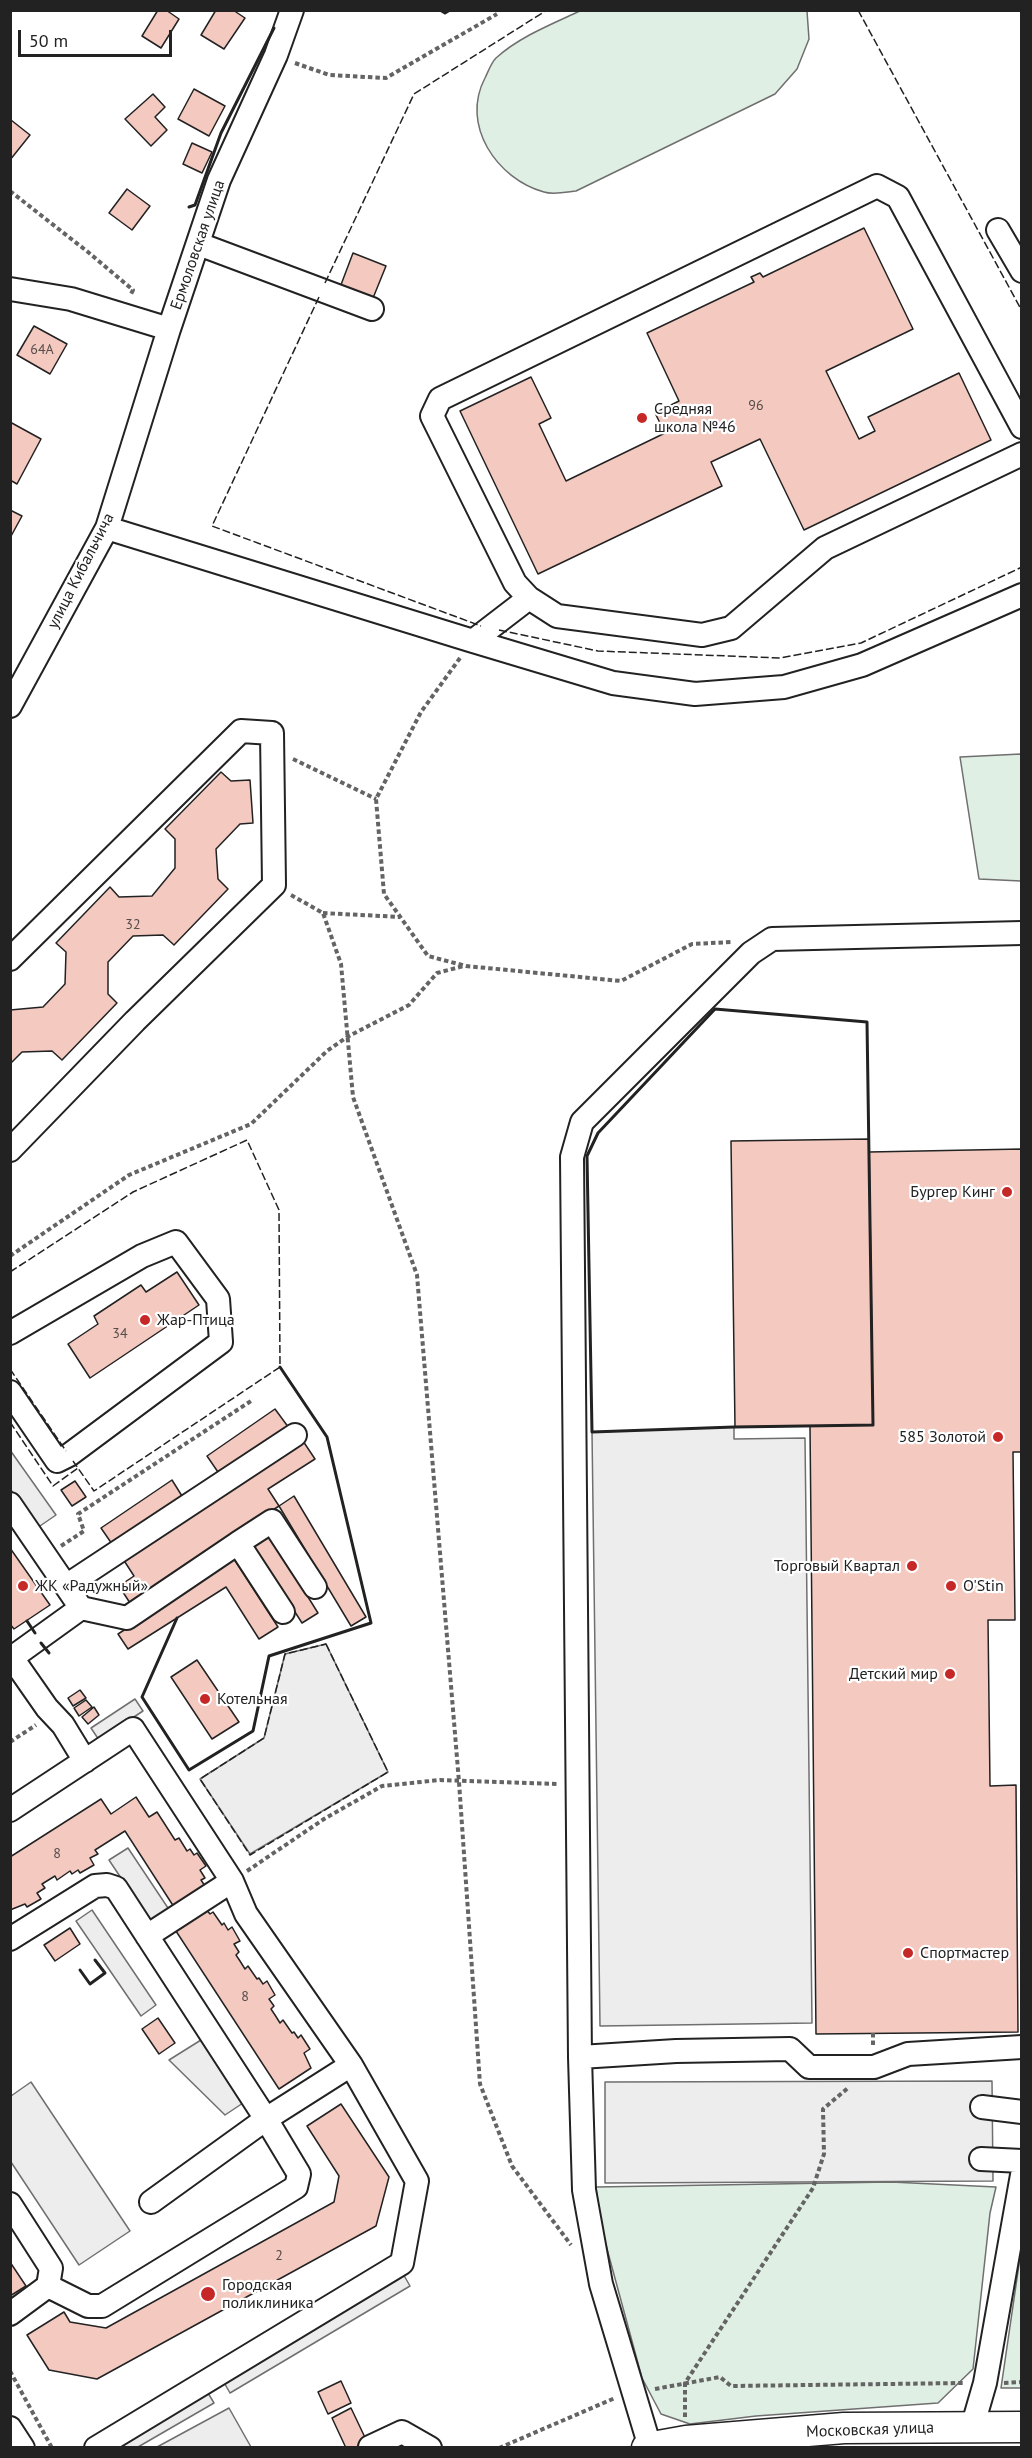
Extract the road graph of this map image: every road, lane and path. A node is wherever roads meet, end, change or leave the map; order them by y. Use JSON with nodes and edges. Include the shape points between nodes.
{"nodes":[{"id":1,"x":292,"y":10,"type":"edge"},
{"id":2,"x":497,"y":14,"type":"dead end"},
{"id":3,"x":276,"y":55,"type":"junction"},
{"id":4,"x":10,"y":190,"type":"edge"},
{"id":5,"x":998,"y":230,"type":"dead end"},
{"id":6,"x":204,"y":246,"type":"dead end"},
{"id":7,"x":1022,"y":271,"type":"edge"},
{"id":8,"x":10,"y":289,"type":"edge"},
{"id":9,"x":372,"y":309,"type":"dead end"},
{"id":10,"x":122,"y":314,"type":"junction"},
{"id":11,"x":170,"y":328,"type":"junction"},
{"id":12,"x":1022,"y":427,"type":"edge"},
{"id":13,"x":1022,"y":454,"type":"edge"},
{"id":14,"x":106,"y":528,"type":"junction"},
{"id":15,"x":1022,"y":596,"type":"edge"},
{"id":16,"x":529,"y":598,"type":"junction"},
{"id":17,"x":473,"y":641,"type":"junction"},
{"id":18,"x":10,"y":706,"type":"edge"},
{"id":19,"x":272,"y":749,"type":"junction"},
{"id":20,"x":376,"y":799,"type":"junction"},
{"id":21,"x":274,"y":885,"type":"junction"},
{"id":22,"x":323,"y":914,"type":"junction"},
{"id":23,"x":401,"y":917,"type":"junction"},
{"id":24,"x":1022,"y":933,"type":"edge"},
{"id":25,"x":772,"y":939,"type":"junction"},
{"id":26,"x":10,"y":959,"type":"edge"},
{"id":27,"x":466,"y":966,"type":"junction"},
{"id":28,"x":347,"y":1037,"type":"junction"},
{"id":29,"x":10,"y":1150,"type":"edge"},
{"id":30,"x":10,"y":1256,"type":"edge"},
{"id":31,"x":10,"y":1333,"type":"edge"},
{"id":32,"x":10,"y":1392,"type":"edge"},
{"id":33,"x":251,"y":1401,"type":"dead end"},
{"id":34,"x":295,"y":1435,"type":"dead end"},
{"id":35,"x":10,"y":1504,"type":"edge"},
{"id":36,"x":84,"y":1531,"type":"dead end"},
{"id":37,"x":238,"y":1543,"type":"junction"},
{"id":38,"x":66,"y":1586,"type":"junction"},
{"id":39,"x":315,"y":1587,"type":"dead end"},
{"id":40,"x":81,"y":1608,"type":"junction"},
{"id":41,"x":283,"y":1612,"type":"dead end"},
{"id":42,"x":12,"y":1656,"type":"edge"},
{"id":43,"x":47,"y":1708,"type":"junction"},
{"id":44,"x":10,"y":1742,"type":"edge"},
{"id":45,"x":85,"y":1761,"type":"junction"},
{"id":46,"x":459,"y":1782,"type":"junction"},
{"id":47,"x":578,"y":1784,"type":"junction"},
{"id":48,"x":10,"y":1810,"type":"edge"},
{"id":49,"x":232,"y":1881,"type":"junction"},
{"id":50,"x":147,"y":1936,"type":"junction"},
{"id":51,"x":10,"y":1939,"type":"edge"},
{"id":52,"x":873,"y":2034,"type":"dead end"},
{"id":53,"x":1022,"y":2047,"type":"edge"},
{"id":54,"x":580,"y":2056,"type":"junction"},
{"id":55,"x":351,"y":2065,"type":"junction"},
{"id":56,"x":874,"y":2067,"type":"junction"},
{"id":57,"x":982,"y":2107,"type":"dead end"},
{"id":58,"x":1022,"y":2112,"type":"edge"},
{"id":59,"x":266,"y":2119,"type":"junction"},
{"id":60,"x":981,"y":2159,"type":"dead end"},
{"id":61,"x":1022,"y":2161,"type":"edge"},
{"id":62,"x":1022,"y":2175,"type":"edge"},
{"id":63,"x":151,"y":2202,"type":"dead end"},
{"id":64,"x":10,"y":2204,"type":"edge"},
{"id":65,"x":573,"y":2248,"type":"dead end"},
{"id":66,"x":48,"y":2286,"type":"junction"},
{"id":67,"x":10,"y":2314,"type":"edge"},
{"id":68,"x":10,"y":2371,"type":"edge"},
{"id":69,"x":1022,"y":2382,"type":"edge"},
{"id":70,"x":685,"y":2383,"type":"junction"},
{"id":71,"x":985,"y":2383,"type":"junction"},
{"id":72,"x":635,"y":2393,"type":"junction"},
{"id":73,"x":1022,"y":2427,"type":"edge"},
{"id":74,"x":10,"y":2428,"type":"edge"},
{"id":75,"x":972,"y":2428,"type":"junction"},
{"id":76,"x":370,"y":2446,"type":"edge"},
{"id":77,"x":649,"y":2447,"type":"edge"},
{"id":78,"x":22,"y":2448,"type":"edge"},
{"id":79,"x":52,"y":2448,"type":"edge"},
{"id":80,"x":96,"y":2448,"type":"edge"},
{"id":81,"x":430,"y":2448,"type":"edge"},
{"id":82,"x":499,"y":2448,"type":"edge"}],
"edges":[{"from":1,"to":3,"type":"street","name":"Ермоловская улица"},
{"from":2,"to":3,"type":"path","via":[[386,78],[328,75]]},
{"from":3,"to":11,"type":"street","name":"Ермоловская улица","via":[[219,180]]},
{"from":4,"to":10,"type":"path","via":[[133,290]]},
{"from":5,"to":7,"type":"street"},
{"from":6,"to":9,"type":"street"},
{"from":8,"to":10,"type":"street","name":"Ермоловская улица","via":[[71,299]]},
{"from":10,"to":11,"type":"street","name":"Ермоловская улица"},
{"from":11,"to":14,"type":"street","name":"улица Кибальчича"},
{"from":12,"to":16,"type":"street","via":[[898,197],[878,186],[440,399],[432,416],[515,583]]},
{"from":13,"to":16,"type":"street","via":[[825,548],[731,628],[702,634],[557,616]]},
{"from":14,"to":17,"type":"street"},
{"from":14,"to":18,"type":"street","name":"улица Кибальчича"},
{"from":15,"to":17,"type":"street","via":[[862,665],[784,687],[695,694],[613,683]]},
{"from":16,"to":17,"type":"street"},
{"from":17,"to":20,"type":"path","via":[[421,712]]},
{"from":19,"to":20,"type":"path"},
{"from":19,"to":21,"type":"street"},
{"from":19,"to":26,"type":"street","via":[[272,733],[241,731]]},
{"from":20,"to":23,"type":"path","via":[[384,894]]},
{"from":21,"to":22,"type":"path"},
{"from":21,"to":29,"type":"street"},
{"from":22,"to":23,"type":"path"},
{"from":22,"to":28,"type":"path","via":[[341,964]]},
{"from":23,"to":27,"type":"path","via":[[428,956]]},
{"from":24,"to":25,"type":"street"},
{"from":25,"to":27,"type":"path","via":[[692,944],[621,981]]},
{"from":25,"to":47,"type":"street","via":[[751,953],[582,1122],[572,1157]]},
{"from":27,"to":28,"type":"path","via":[[437,974],[409,1005]]},
{"from":28,"to":30,"type":"path","via":[[327,1051],[251,1124],[129,1175]]},
{"from":28,"to":46,"type":"path","via":[[353,1097],[417,1275]]},
{"from":31,"to":32,"type":"street","via":[[142,1256],[176,1242],[218,1299],[221,1342],[57,1461]]},
{"from":33,"to":36,"type":"path","via":[[78,1514]]},
{"from":34,"to":38,"type":"street"},
{"from":35,"to":38,"type":"street"},
{"from":37,"to":39,"type":"street","via":[[272,1521]]},
{"from":37,"to":40,"type":"street","via":[[127,1618]]},
{"from":37,"to":41,"type":"street"},
{"from":38,"to":40,"type":"street"},
{"from":40,"to":42,"type":"street"},
{"from":42,"to":43,"type":"street"},
{"from":43,"to":44,"type":"path","via":[[43,1721]]},
{"from":43,"to":45,"type":"street","via":[[63,1725]]},
{"from":45,"to":48,"type":"street"},
{"from":45,"to":49,"type":"street","via":[[133,1729]]},
{"from":46,"to":47,"type":"path"},
{"from":46,"to":49,"type":"path","via":[[382,1786],[324,1819]]},
{"from":46,"to":65,"type":"path","via":[[480,2084],[512,2166]]},
{"from":47,"to":54,"type":"street"},
{"from":49,"to":50,"type":"street"},
{"from":49,"to":55,"type":"street","via":[[246,1914]]},
{"from":50,"to":51,"type":"street","via":[[116,1887],[106,1885],[95,1886]]},
{"from":50,"to":59,"type":"street"},
{"from":52,"to":56,"type":"path"},
{"from":53,"to":56,"type":"street","via":[[908,2054]]},
{"from":54,"to":56,"type":"street","via":[[790,2049],[809,2067]]},
{"from":54,"to":72,"type":"street","via":[[584,2190],[601,2284]]},
{"from":55,"to":59,"type":"street"},
{"from":55,"to":80,"type":"street","via":[[417,2181],[402,2264]]},
{"from":56,"to":70,"type":"path","via":[[823,2109],[824,2154],[813,2188]]},
{"from":57,"to":58,"type":"street"},
{"from":59,"to":63,"type":"street"},
{"from":59,"to":66,"type":"street","via":[[299,2174],[296,2187],[102,2306],[88,2306]]},
{"from":60,"to":61,"type":"street"},
{"from":62,"to":71,"type":"street"},
{"from":64,"to":66,"type":"street","via":[[51,2268]]},
{"from":66,"to":67,"type":"street"},
{"from":68,"to":79,"type":"path"},
{"from":69,"to":71,"type":"path"},
{"from":70,"to":71,"type":"path","via":[[720,2377],[731,2386]]},
{"from":70,"to":72,"type":"path"},
{"from":71,"to":75,"type":"street"},
{"from":72,"to":77,"type":"street"},
{"from":72,"to":82,"type":"path","via":[[612,2399]]},
{"from":73,"to":75,"type":"main road","name":"Московская улица"},
{"from":74,"to":78,"type":"street"},
{"from":75,"to":77,"type":"main road","name":"Московская улица","via":[[844,2428]]},
{"from":76,"to":81,"type":"street","via":[[402,2432]]}]}
